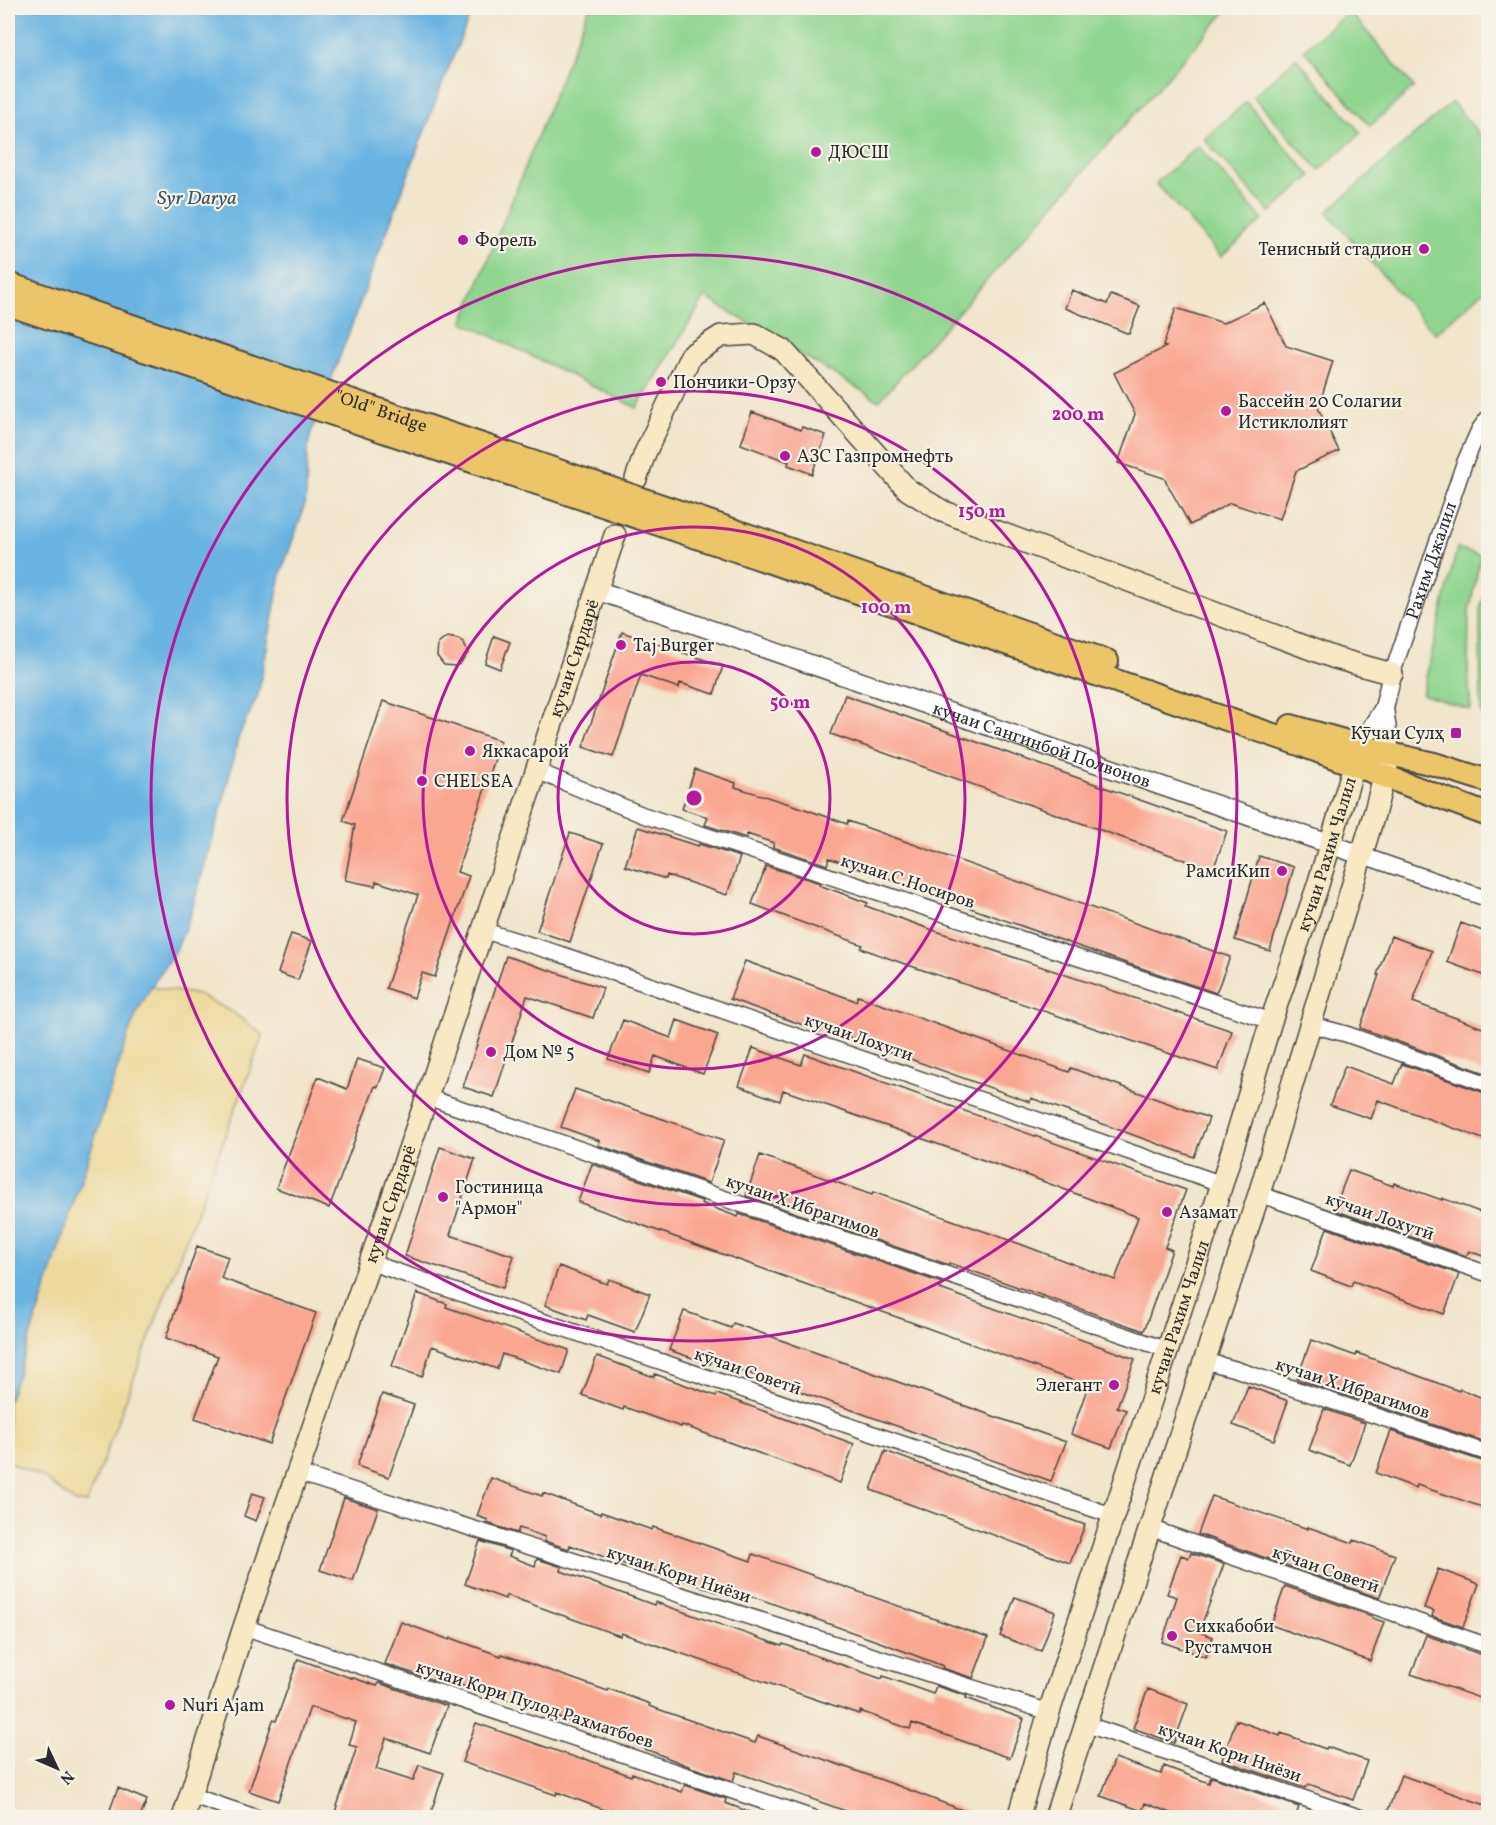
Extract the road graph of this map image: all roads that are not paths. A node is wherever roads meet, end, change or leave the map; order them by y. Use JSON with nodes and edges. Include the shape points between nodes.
{"nodes":[{"id":1,"x":8,"y":284,"type":"edge"},
{"id":2,"x":8,"y":304,"type":"edge"},
{"id":3,"x":1488,"y":418,"type":"edge"},
{"id":4,"x":636,"y":479,"type":"dead end"},
{"id":5,"x":615,"y":535,"type":"dead end"},
{"id":6,"x":753,"y":547,"type":"junction"},
{"id":7,"x":596,"y":590,"type":"junction"},
{"id":8,"x":1392,"y":674,"type":"junction"},
{"id":9,"x":1384,"y":708,"type":"junction"},
{"id":10,"x":1390,"y":754,"type":"junction"},
{"id":11,"x":1357,"y":756,"type":"junction"},
{"id":12,"x":537,"y":771,"type":"junction"},
{"id":13,"x":1385,"y":778,"type":"junction"},
{"id":14,"x":1488,"y":781,"type":"edge"},
{"id":15,"x":1488,"y":814,"type":"edge"},
{"id":16,"x":1330,"y":845,"type":"junction"},
{"id":17,"x":1361,"y":855,"type":"junction"},
{"id":18,"x":1488,"y":899,"type":"edge"},
{"id":19,"x":482,"y":930,"type":"junction"},
{"id":20,"x":1271,"y":1021,"type":"junction"},
{"id":21,"x":1312,"y":1025,"type":"junction"},
{"id":22,"x":1488,"y":1084,"type":"edge"},
{"id":23,"x":427,"y":1097,"type":"junction"},
{"id":24,"x":1222,"y":1184,"type":"junction"},
{"id":25,"x":1259,"y":1194,"type":"junction"},
{"id":26,"x":369,"y":1262,"type":"junction"},
{"id":27,"x":1488,"y":1274,"type":"edge"},
{"id":28,"x":1168,"y":1350,"type":"junction"},
{"id":29,"x":1205,"y":1361,"type":"junction"},
{"id":30,"x":1488,"y":1453,"type":"edge"},
{"id":31,"x":298,"y":1473,"type":"junction"},
{"id":32,"x":1114,"y":1516,"type":"junction"},
{"id":33,"x":1150,"y":1528,"type":"junction"},
{"id":34,"x":244,"y":1627,"type":"junction"},
{"id":35,"x":1488,"y":1646,"type":"edge"},
{"id":36,"x":1049,"y":1712,"type":"junction"},
{"id":37,"x":1085,"y":1724,"type":"junction"},
{"id":38,"x":190,"y":1795,"type":"junction"},
{"id":39,"x":183,"y":1818,"type":"edge"},
{"id":40,"x":258,"y":1818,"type":"edge"},
{"id":41,"x":813,"y":1818,"type":"edge"},
{"id":42,"x":1018,"y":1818,"type":"edge"},
{"id":43,"x":1055,"y":1818,"type":"edge"},
{"id":44,"x":1362,"y":1818,"type":"edge"}],
"edges":[{"from":1,"to":6,"type":"main road","name":"\"Old\" Bridge","bridge":true},
{"from":2,"to":6,"type":"main road","name":"\"Old\" Bridge","bridge":true},
{"from":3,"to":8,"type":"street","name":"Рахим Джалил","via":[[1464,464]]},
{"from":4,"to":8,"type":"main road","via":[[691,355],[722,336],[753,334],[783,350],[908,490],[942,511],[1335,658]]},
{"from":5,"to":7,"type":"main road","name":"кучаи Сирдарё"},
{"from":6,"to":11,"type":"main road","via":[[1309,732]]},
{"from":7,"to":12,"type":"main road","name":"кучаи Сирдарё"},
{"from":7,"to":16,"type":"street","name":"кучаи Сангинбой Полвонов"},
{"from":8,"to":9,"type":"street","name":"Рахим Джалил"},
{"from":9,"to":10,"type":"street"},
{"from":9,"to":11,"type":"street"},
{"from":10,"to":11,"type":"main road"},
{"from":10,"to":13,"type":"main road","name":"кучаи Рахим Чалил"},
{"from":10,"to":14,"type":"main road"},
{"from":11,"to":13,"type":"main road"},
{"from":11,"to":16,"type":"main road","name":"кучаи Рахим Чалил"},
{"from":12,"to":19,"type":"main road","name":"кучаи Сирдарё"},
{"from":12,"to":20,"type":"street","name":"кучаи С.Носиров","via":[[644,815]]},
{"from":13,"to":15,"type":"main road"},
{"from":13,"to":17,"type":"main road","name":"кучаи Рахим Чалил"},
{"from":16,"to":17,"type":"street","name":"кучаи Сангинбой Полвонов"},
{"from":16,"to":20,"type":"main road","name":"кучаи Рахим Чалил"},
{"from":17,"to":18,"type":"street","name":"кучаи Сангинбой Полвонов"},
{"from":17,"to":21,"type":"main road","name":"кучаи Рахим Чалил"},
{"from":19,"to":23,"type":"main road","name":"кучаи Сирдарё"},
{"from":19,"to":24,"type":"street","name":"кучаи Лохути"},
{"from":20,"to":24,"type":"main road","name":"кучаи Рахим Чалил"},
{"from":21,"to":22,"type":"street"},
{"from":21,"to":25,"type":"main road","name":"кучаи Рахим Чалил"},
{"from":23,"to":26,"type":"main road","name":"кучаи Сирдарё"},
{"from":23,"to":28,"type":"street","name":"кучаи Х.Ибрагимов"},
{"from":24,"to":28,"type":"main road","name":"кучаи Рахим Чалил"},
{"from":25,"to":27,"type":"street","name":"кӯчаи Лохутӣ"},
{"from":25,"to":29,"type":"main road","name":"кучаи Рахим Чалил"},
{"from":26,"to":31,"type":"main road","name":"кучаи Сирдарё"},
{"from":26,"to":32,"type":"street","name":"кӯчаи Советӣ"},
{"from":28,"to":32,"type":"main road","name":"кучаи Рахим Чалил"},
{"from":29,"to":30,"type":"street","name":"кучаи Х.Ибрагимов"},
{"from":29,"to":33,"type":"main road","name":"кучаи Рахим Чалил"},
{"from":31,"to":34,"type":"main road","name":"кучаи Сирдарё"},
{"from":31,"to":36,"type":"street","name":"кучаи Кори Ниёзи"},
{"from":32,"to":36,"type":"main road","name":"кучаи Рахим Чалил"},
{"from":33,"to":35,"type":"street","name":"кӯчаи Советӣ"},
{"from":33,"to":37,"type":"main road","name":"кучаи Рахим Чалил"},
{"from":34,"to":38,"type":"main road","name":"кучаи Сирдарё"},
{"from":34,"to":41,"type":"street","name":"кучаи Кори Пулод Рахматбоев"},
{"from":36,"to":42,"type":"main road","name":"кучаи Рахим Чалил"},
{"from":37,"to":43,"type":"main road","name":"кучаи Рахим Чалил"},
{"from":37,"to":44,"type":"street","name":"кучаи Кори Ниёзи"},
{"from":38,"to":39,"type":"main road","name":"кучаи Сирдарё"},
{"from":38,"to":40,"type":"street"}]}
